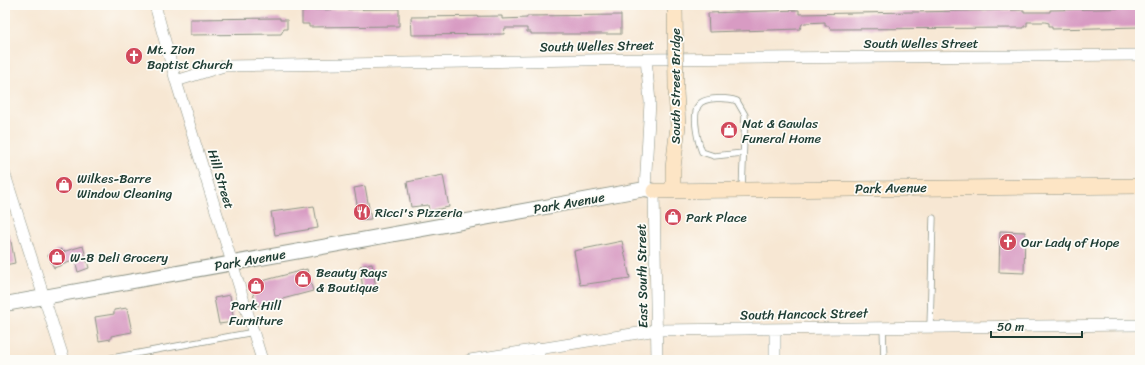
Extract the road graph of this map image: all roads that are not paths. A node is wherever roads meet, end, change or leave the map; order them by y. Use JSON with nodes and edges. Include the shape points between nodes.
{"nodes":[{"id":1,"x":155,"y":5,"type":"edge"},
{"id":2,"x":675,"y":5,"type":"edge"},
{"id":3,"x":1140,"y":55,"type":"edge"},
{"id":4,"x":646,"y":59,"type":"junction"},
{"id":5,"x":176,"y":81,"type":"junction"},
{"id":6,"x":743,"y":153,"type":"junction"},
{"id":7,"x":5,"y":175,"type":"edge"},
{"id":8,"x":1140,"y":186,"type":"edge"},
{"id":9,"x":649,"y":190,"type":"junction"},
{"id":10,"x":742,"y":190,"type":"junction"},
{"id":11,"x":673,"y":191,"type":"junction"},
{"id":12,"x":8,"y":194,"type":"edge"},
{"id":13,"x":933,"y":218,"type":"dead end"},
{"id":14,"x":233,"y":264,"type":"junction"},
{"id":15,"x":43,"y":297,"type":"junction"},
{"id":16,"x":5,"y":304,"type":"edge"},
{"id":17,"x":1140,"y":325,"type":"edge"},
{"id":18,"x":930,"y":327,"type":"junction"},
{"id":19,"x":883,"y":328,"type":"junction"},
{"id":20,"x":775,"y":329,"type":"junction"},
{"id":21,"x":656,"y":330,"type":"junction"},
{"id":22,"x":254,"y":332,"type":"junction"},
{"id":23,"x":539,"y":348,"type":"junction"},
{"id":24,"x":64,"y":360,"type":"edge"},
{"id":25,"x":101,"y":360,"type":"edge"},
{"id":26,"x":262,"y":360,"type":"edge"},
{"id":27,"x":470,"y":360,"type":"edge"},
{"id":28,"x":539,"y":360,"type":"edge"},
{"id":29,"x":657,"y":360,"type":"edge"},
{"id":30,"x":775,"y":360,"type":"edge"},
{"id":31,"x":884,"y":360,"type":"edge"}],
"edges":[{"from":1,"to":5,"type":"street","name":"Hill Street"},
{"from":2,"to":11,"type":"main road","name":"South Street Bridge","bridge":true,"via":[[678,126]]},
{"from":3,"to":4,"type":"street","name":"South Welles Street"},
{"from":4,"to":5,"type":"street","name":"South Welles Street","via":[[224,66]]},
{"from":4,"to":9,"type":"street","name":"East South Street","via":[[650,102]]},
{"from":5,"to":14,"type":"street","name":"Hill Street"},
{"from":6,"to":6,"type":"lane","via":[[745,115],[737,101],[704,100],[698,106],[697,116],[697,140],[702,152],[714,156]]},
{"from":6,"to":10,"type":"lane"},
{"from":7,"to":12,"type":"street"},
{"from":8,"to":10,"type":"main road","name":"Park Avenue"},
{"from":9,"to":11,"type":"main road","name":"Park Avenue"},
{"from":9,"to":14,"type":"street","name":"Park Avenue"},
{"from":9,"to":21,"type":"street","name":"East South Street"},
{"from":10,"to":11,"type":"main road","name":"Park Avenue"},
{"from":12,"to":15,"type":"street"},
{"from":13,"to":18,"type":"lane"},
{"from":14,"to":15,"type":"street","name":"Park Avenue"},
{"from":14,"to":22,"type":"street","name":"Hill Street"},
{"from":15,"to":16,"type":"street","name":"Park Avenue"},
{"from":15,"to":24,"type":"street"},
{"from":17,"to":18,"type":"street","name":"South Hancock Street"},
{"from":18,"to":19,"type":"street","name":"South Hancock Street"},
{"from":19,"to":20,"type":"street","name":"South Hancock Street"},
{"from":19,"to":31,"type":"lane"},
{"from":20,"to":21,"type":"street","name":"South Hancock Street"},
{"from":20,"to":30,"type":"street"},
{"from":21,"to":23,"type":"street","name":"South Hancock Street"},
{"from":21,"to":29,"type":"street","name":"East South Street"},
{"from":22,"to":25,"type":"lane"},
{"from":22,"to":26,"type":"street","name":"Hill Street"},
{"from":23,"to":27,"type":"street","name":"South Hancock Street"},
{"from":23,"to":28,"type":"street"}]}
